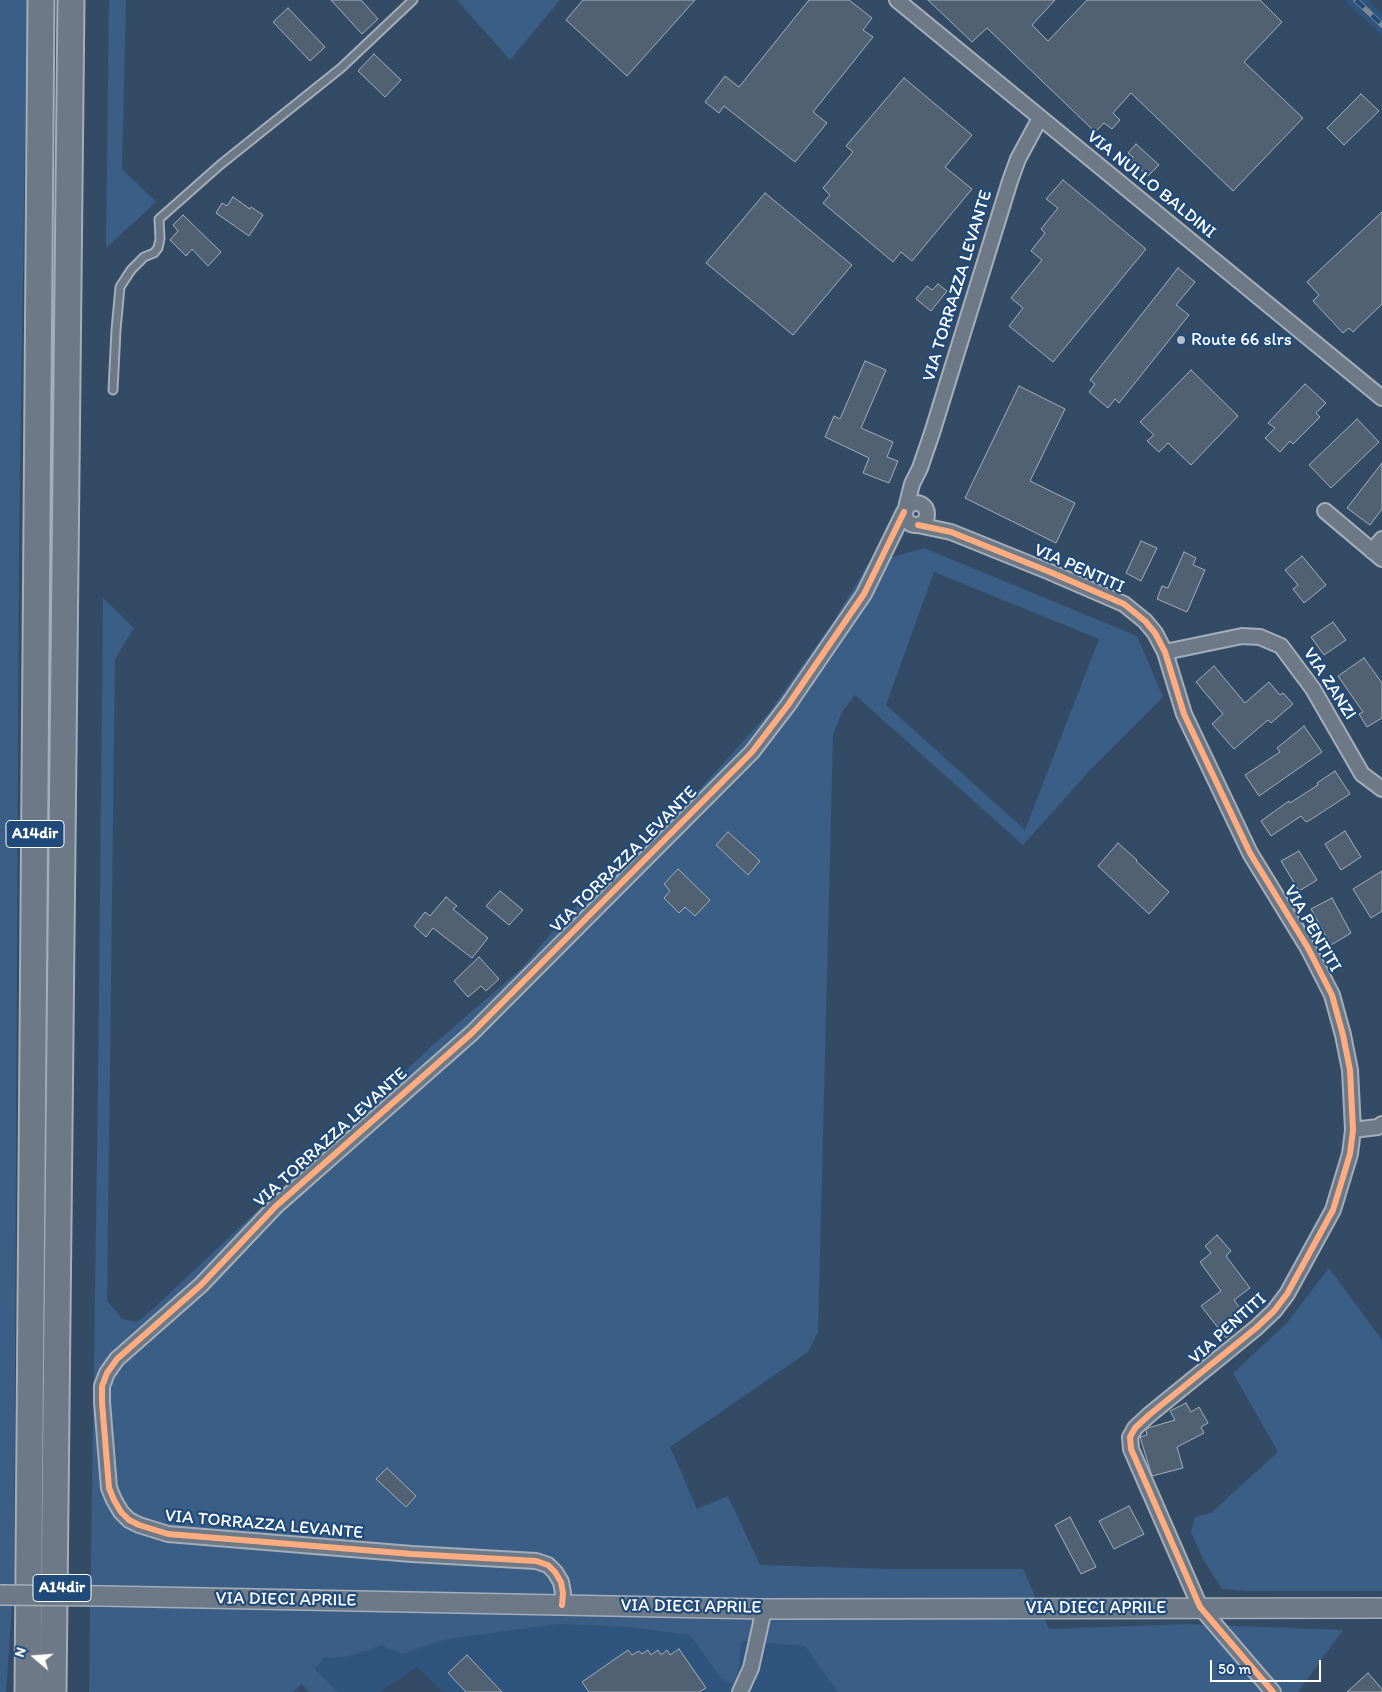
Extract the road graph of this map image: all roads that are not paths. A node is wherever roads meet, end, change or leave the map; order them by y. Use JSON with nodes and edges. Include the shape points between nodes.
{"nodes":[{"id":1,"x":41,"y":0,"type":"edge"},
{"id":2,"x":71,"y":0,"type":"edge"},
{"id":3,"x":413,"y":0,"type":"edge"},
{"id":4,"x":898,"y":0,"type":"edge"},
{"id":5,"x":1040,"y":118,"type":"junction"},
{"id":6,"x":113,"y":390,"type":"dead end"},
{"id":7,"x":1382,"y":398,"type":"edge"},
{"id":8,"x":920,"y":468,"type":"junction"},
{"id":9,"x":905,"y":510,"type":"junction"},
{"id":10,"x":1325,"y":511,"type":"dead end"},
{"id":11,"x":920,"y":517,"type":"junction"},
{"id":12,"x":1382,"y":539,"type":"edge"},
{"id":13,"x":890,"y":543,"type":"junction"},
{"id":14,"x":1377,"y":555,"type":"edge"},
{"id":15,"x":1165,"y":652,"type":"junction"},
{"id":16,"x":1382,"y":789,"type":"edge"},
{"id":17,"x":1382,"y":1124,"type":"edge"},
{"id":18,"x":1353,"y":1130,"type":"junction"},
{"id":19,"x":55,"y":1485,"type":"junction"},
{"id":20,"x":0,"y":1596,"type":"edge"},
{"id":21,"x":562,"y":1605,"type":"junction"},
{"id":22,"x":1200,"y":1607,"type":"junction"},
{"id":23,"x":1382,"y":1608,"type":"edge"},
{"id":24,"x":764,"y":1609,"type":"junction"},
{"id":25,"x":27,"y":1684,"type":"edge"},
{"id":26,"x":53,"y":1692,"type":"edge"},
{"id":27,"x":66,"y":1692,"type":"edge"},
{"id":28,"x":740,"y":1692,"type":"edge"},
{"id":29,"x":1273,"y":1692,"type":"edge"}],
"edges":[{"from":1,"to":25,"type":"highway","number":"A14dir"},
{"from":2,"to":19,"type":"highway","number":"A14dir"},
{"from":3,"to":6,"type":"lane","via":[[341,68],[158,219],[158,248],[144,257],[120,286]]},
{"from":4,"to":5,"type":"street","name":"VIA NULLO BALDINI"},
{"from":5,"to":7,"type":"street","name":"VIA NULLO BALDINI"},
{"from":5,"to":8,"type":"street","name":"VIA TORRAZZA LEVANTE","via":[[1010,181]]},
{"from":8,"to":9,"type":"street","name":"VIA TORRAZZA LEVANTE"},
{"from":8,"to":11,"type":"street","name":"VIA TORRAZZA LEVANTE"},
{"from":9,"to":11,"type":"street","via":[[906,519]]},
{"from":9,"to":11,"type":"street","via":[[915,502]]},
{"from":9,"to":13,"type":"street","name":"VIA TORRAZZA LEVANTE"},
{"from":10,"to":14,"type":"street"},
{"from":11,"to":13,"type":"street","name":"VIA TORRAZZA LEVANTE"},
{"from":11,"to":15,"type":"street","name":"VIA PENTITI","via":[[1124,604],[1145,621]]},
{"from":12,"to":14,"type":"street"},
{"from":13,"to":21,"type":"street","name":"VIA TORRAZZA LEVANTE","via":[[864,594],[752,752],[472,1032],[276,1206],[200,1285],[117,1359],[102,1386],[109,1488],[121,1512],[139,1525],[168,1534],[536,1561],[548,1565],[555,1572],[562,1587]]},
{"from":15,"to":16,"type":"street","name":"VIA ZANZI","via":[[1242,636],[1260,637],[1281,646],[1313,690],[1362,774]]},
{"from":15,"to":18,"type":"street","name":"VIA PENTITI","via":[[1184,714],[1250,853],[1308,948],[1332,995],[1350,1070]]},
{"from":17,"to":18,"type":"street"},
{"from":18,"to":22,"type":"street","name":"VIA PENTITI","via":[[1343,1182],[1333,1210],[1287,1294],[1256,1328],[1149,1415],[1130,1437],[1131,1449]]},
{"from":19,"to":26,"type":"highway","number":"A14dir"},
{"from":19,"to":27,"type":"highway","number":"A14dir","via":[[65,1626]]},
{"from":20,"to":21,"type":"main road","name":"VIA DIECI APRILE","bridge":true},
{"from":21,"to":24,"type":"main road","name":"VIA DIECI APRILE"},
{"from":22,"to":23,"type":"main road","name":"VIA DIECI APRILE"},
{"from":22,"to":24,"type":"main road","name":"VIA DIECI APRILE"},
{"from":22,"to":29,"type":"street"},
{"from":24,"to":28,"type":"street","via":[[751,1668]]}]}
